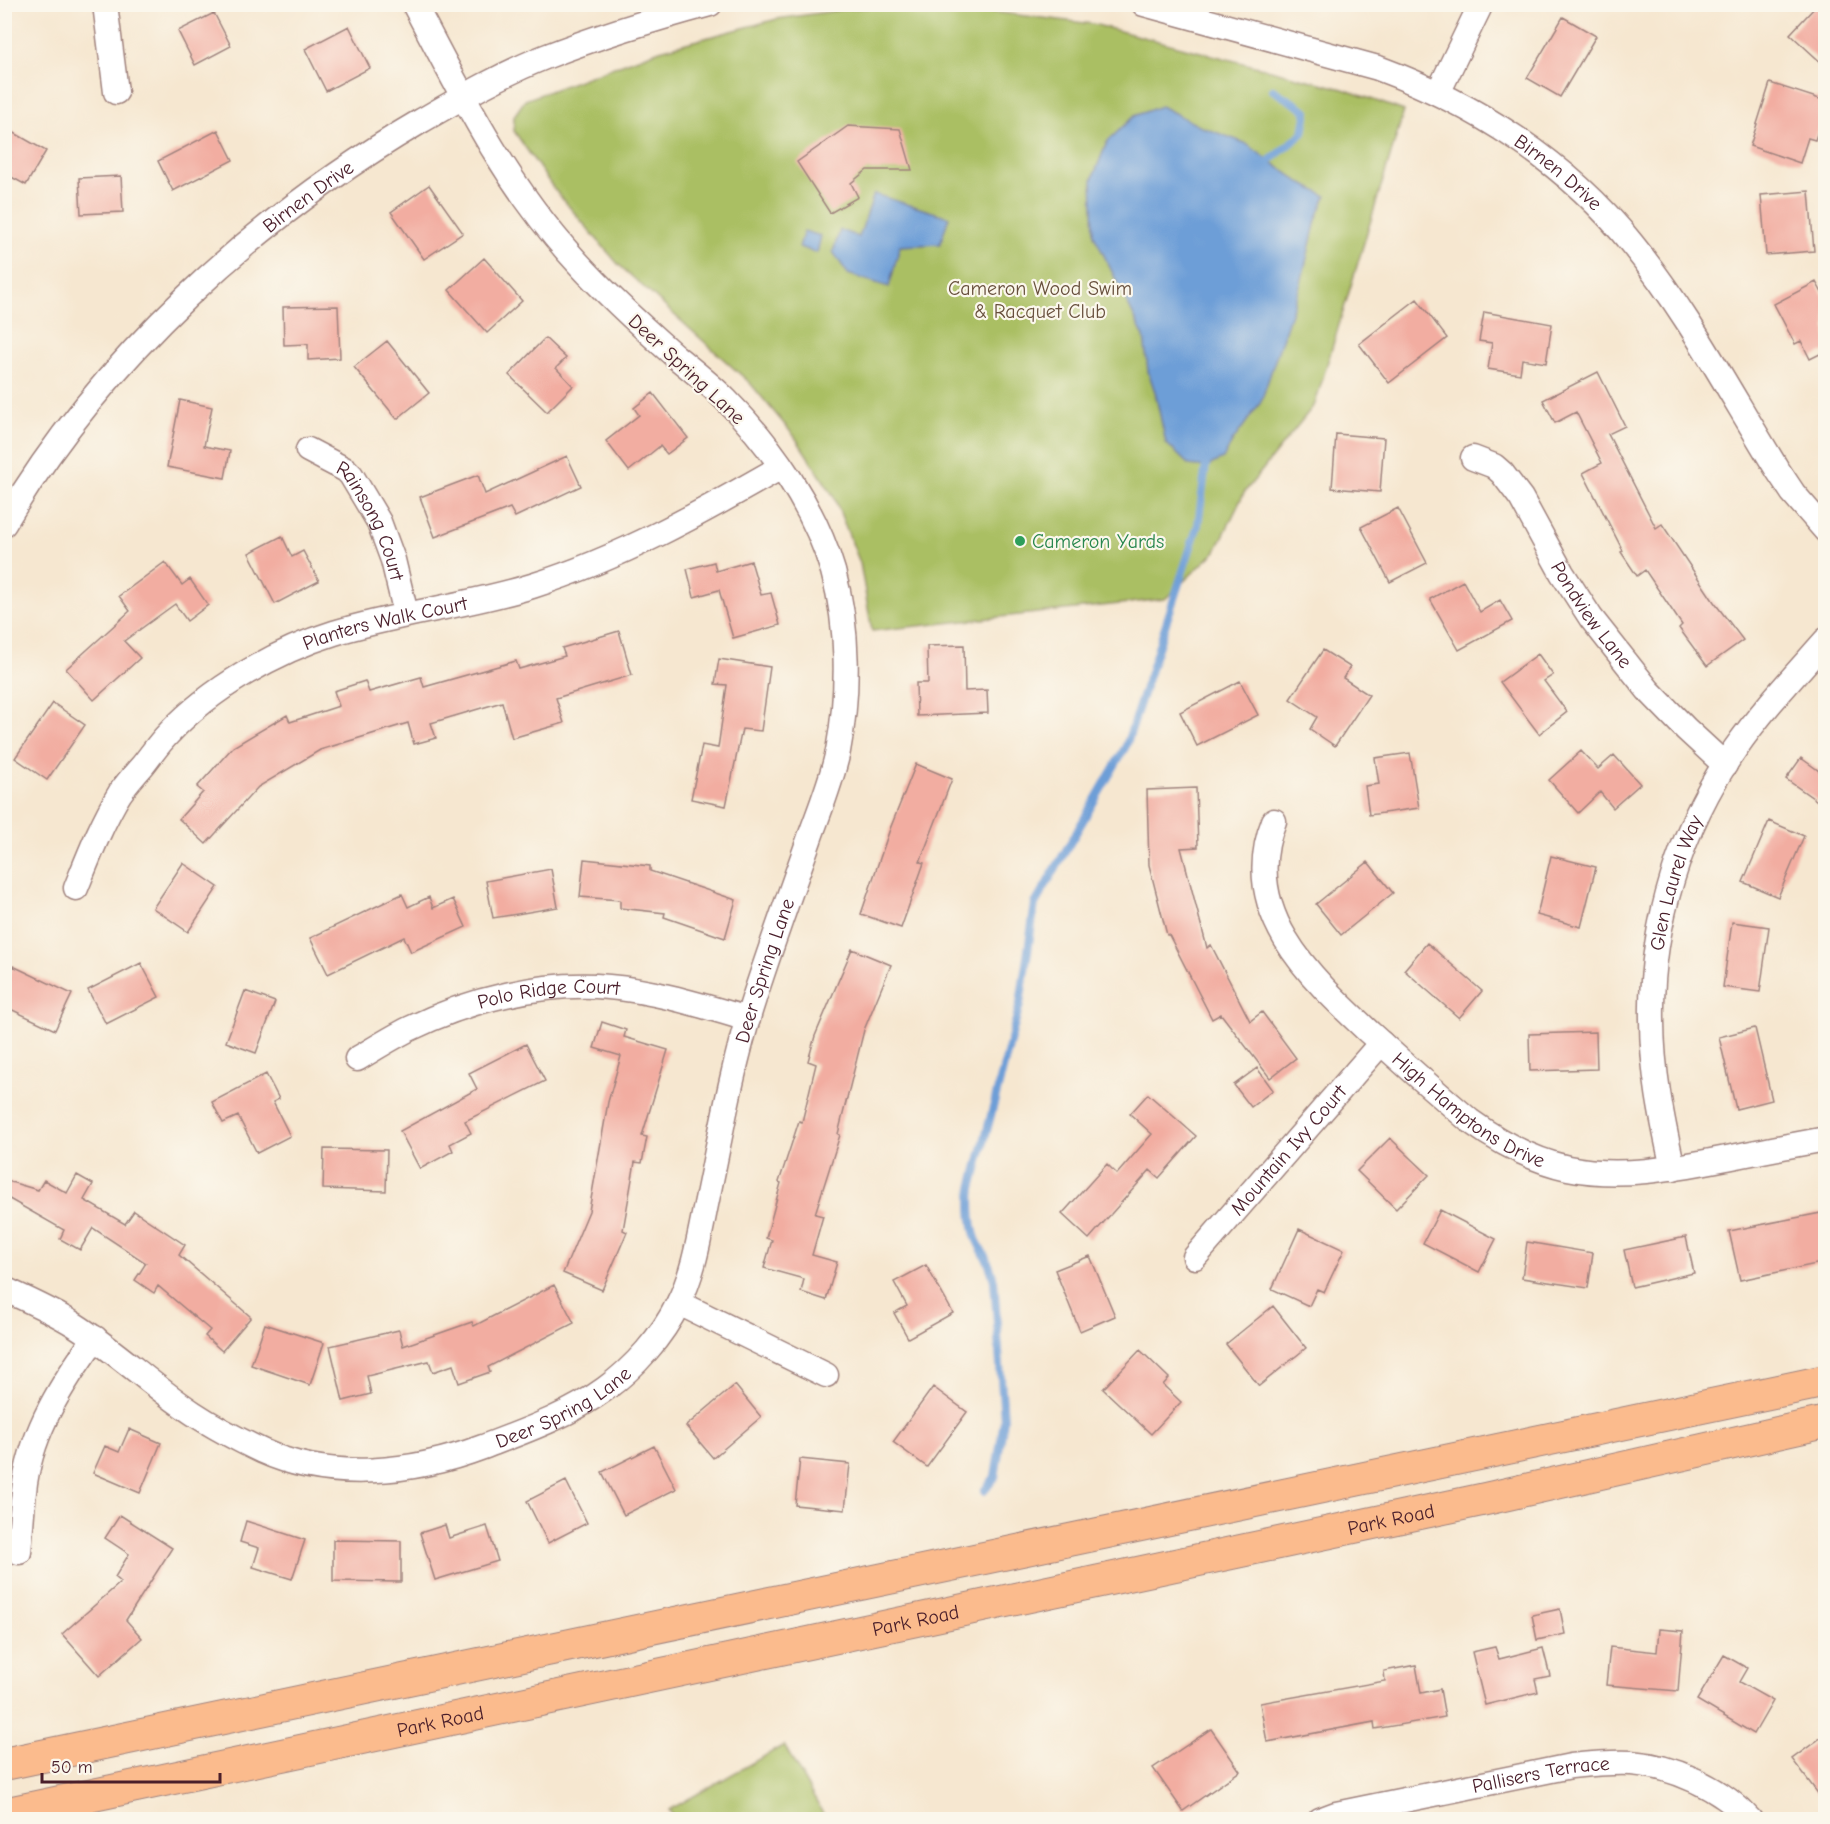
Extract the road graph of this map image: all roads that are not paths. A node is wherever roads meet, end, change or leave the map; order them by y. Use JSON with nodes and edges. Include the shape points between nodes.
{"nodes":[{"id":1,"x":105,"y":4,"type":"edge"},
{"id":2,"x":414,"y":4,"type":"edge"},
{"id":3,"x":710,"y":4,"type":"edge"},
{"id":4,"x":1144,"y":4,"type":"edge"},
{"id":5,"x":1481,"y":4,"type":"edge"},
{"id":6,"x":117,"y":92,"type":"dead end"},
{"id":7,"x":1438,"y":93,"type":"junction"},
{"id":8,"x":463,"y":96,"type":"junction"},
{"id":9,"x":308,"y":450,"type":"dead end"},
{"id":10,"x":1473,"y":458,"type":"dead end"},
{"id":11,"x":781,"y":467,"type":"junction"},
{"id":12,"x":4,"y":524,"type":"edge"},
{"id":13,"x":1826,"y":531,"type":"edge"},
{"id":14,"x":406,"y":614,"type":"junction"},
{"id":15,"x":1826,"y":640,"type":"edge"},
{"id":16,"x":1725,"y":765,"type":"junction"},
{"id":17,"x":1274,"y":821,"type":"dead end"},
{"id":18,"x":76,"y":888,"type":"dead end"},
{"id":19,"x":748,"y":1019,"type":"junction"},
{"id":20,"x":1381,"y":1043,"type":"junction"},
{"id":21,"x":357,"y":1059,"type":"dead end"},
{"id":22,"x":1826,"y":1139,"type":"edge"},
{"id":23,"x":1673,"y":1168,"type":"junction"},
{"id":24,"x":1195,"y":1257,"type":"dead end"},
{"id":25,"x":4,"y":1289,"type":"edge"},
{"id":26,"x":679,"y":1303,"type":"junction"},
{"id":27,"x":94,"y":1338,"type":"junction"},
{"id":28,"x":826,"y":1375,"type":"dead end"},
{"id":29,"x":1826,"y":1381,"type":"edge"},
{"id":30,"x":1826,"y":1422,"type":"edge"},
{"id":31,"x":19,"y":1552,"type":"dead end"},
{"id":32,"x":4,"y":1764,"type":"edge"},
{"id":33,"x":4,"y":1814,"type":"edge"},
{"id":34,"x":1320,"y":1820,"type":"edge"},
{"id":35,"x":1750,"y":1820,"type":"edge"}],
"edges":[{"from":1,"to":6,"type":"street"},
{"from":2,"to":8,"type":"street","name":"Deer Spring Lane"},
{"from":3,"to":8,"type":"street","name":"Birnen Drive","via":[[545,57]]},
{"from":4,"to":7,"type":"street","name":"Birnen Drive","via":[[1350,59]]},
{"from":5,"to":7,"type":"street"},
{"from":7,"to":13,"type":"street","name":"Birnen Drive","via":[[1520,140],[1610,218],[1670,296],[1793,493]]},
{"from":8,"to":11,"type":"street","name":"Deer Spring Lane","via":[[510,179],[578,264],[634,320],[727,401]]},
{"from":8,"to":12,"type":"street","name":"Birnen Drive","via":[[332,177],[261,230],[190,293],[93,399],[40,467]]},
{"from":9,"to":14,"type":"street","name":"Rainsong Court","via":[[351,475],[379,522]]},
{"from":10,"to":16,"type":"street","name":"Pondview Lane","via":[[1502,472],[1591,618],[1648,690]]},
{"from":11,"to":14,"type":"street","name":"Planters Walk Court","via":[[685,522],[611,557],[504,594]]},
{"from":11,"to":19,"type":"street","name":"Deer Spring Lane","via":[[816,528],[833,572],[842,618],[844,707],[831,778]]},
{"from":14,"to":18,"type":"street","name":"Planters Walk Court","via":[[303,644],[258,665],[190,714],[169,733],[120,793]]},
{"from":15,"to":16,"type":"street","name":"Glen Laurel Way","via":[[1767,708]]},
{"from":16,"to":23,"type":"street","name":"Glen Laurel Way","via":[[1685,842],[1668,895],[1656,955],[1653,1042],[1661,1114]]},
{"from":17,"to":20,"type":"street","name":"High Hamptons Drive","via":[[1264,862],[1265,890],[1274,917],[1308,973]]},
{"from":19,"to":21,"type":"street","name":"Polo Ridge Court","via":[[666,996],[611,987],[563,987],[508,995],[453,1010],[408,1029]]},
{"from":19,"to":26,"type":"street","name":"Deer Spring Lane","via":[[692,1271]]},
{"from":20,"to":23,"type":"street","name":"High Hamptons Drive","via":[[1470,1121],[1509,1147],[1552,1163],[1592,1171]]},
{"from":20,"to":24,"type":"street","name":"Mountain Ivy Court"},
{"from":22,"to":23,"type":"street","name":"High Hamptons Drive"},
{"from":25,"to":27,"type":"street","name":"Deer Spring Lane"},
{"from":26,"to":27,"type":"street","name":"Deer Spring Lane","via":[[652,1344],[623,1375],[571,1411],[460,1455],[403,1468],[332,1469],[266,1453],[199,1418]]},
{"from":26,"to":28,"type":"street"},
{"from":27,"to":31,"type":"street","via":[[69,1373],[38,1436],[26,1481]]},
{"from":29,"to":32,"type":"main road"},
{"from":30,"to":33,"type":"main road","name":"Park Road","via":[[1457,1505]]},
{"from":34,"to":35,"type":"street","name":"Pallisers Terrace","via":[[1602,1762],[1634,1763],[1698,1782]]}]}
